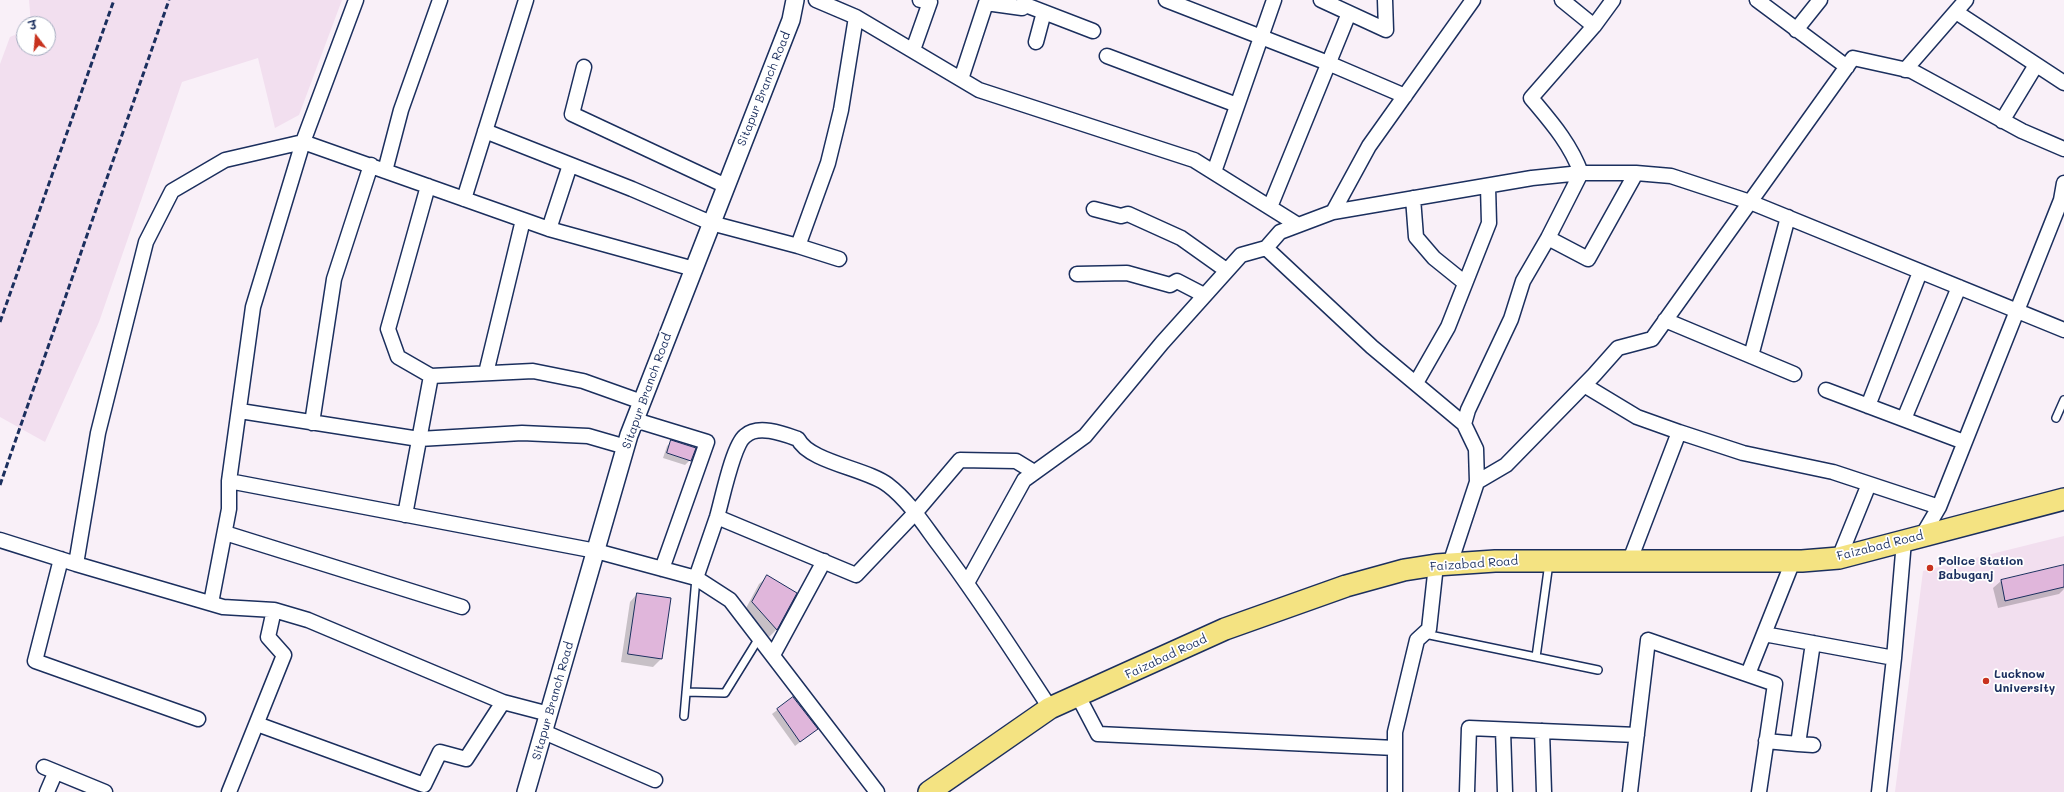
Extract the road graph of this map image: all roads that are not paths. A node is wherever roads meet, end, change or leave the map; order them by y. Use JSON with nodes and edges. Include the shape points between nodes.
{"nodes":[{"id":1,"x":356,"y":0,"type":"edge"},
{"id":2,"x":440,"y":0,"type":"edge"},
{"id":3,"x":526,"y":0,"type":"edge"},
{"id":4,"x":795,"y":0,"type":"edge"},
{"id":5,"x":816,"y":0,"type":"edge"},
{"id":6,"x":920,"y":0,"type":"edge"},
{"id":7,"x":1166,"y":0,"type":"edge"},
{"id":8,"x":1274,"y":0,"type":"edge"},
{"id":9,"x":1321,"y":0,"type":"edge"},
{"id":10,"x":1385,"y":0,"type":"edge"},
{"id":11,"x":1473,"y":0,"type":"edge"},
{"id":12,"x":1562,"y":0,"type":"edge"},
{"id":13,"x":1613,"y":0,"type":"edge"},
{"id":14,"x":1757,"y":0,"type":"edge"},
{"id":15,"x":1820,"y":0,"type":"edge"},
{"id":16,"x":1966,"y":0,"type":"edge"},
{"id":17,"x":1024,"y":2,"type":"edge"},
{"id":18,"x":1044,"y":12,"type":"junction"},
{"id":19,"x":1956,"y":12,"type":"junction"},
{"id":20,"x":1349,"y":13,"type":"junction"},
{"id":21,"x":856,"y":17,"type":"junction"},
{"id":22,"x":1594,"y":26,"type":"junction"},
{"id":23,"x":1093,"y":30,"type":"dead end"},
{"id":24,"x":1796,"y":30,"type":"junction"},
{"id":25,"x":1261,"y":36,"type":"junction"},
{"id":26,"x":1036,"y":42,"type":"dead end"},
{"id":27,"x":913,"y":50,"type":"junction"},
{"id":28,"x":1107,"y":56,"type":"dead end"},
{"id":29,"x":1328,"y":63,"type":"junction"},
{"id":30,"x":2036,"y":65,"type":"junction"},
{"id":31,"x":584,"y":67,"type":"dead end"},
{"id":32,"x":1847,"y":67,"type":"junction"},
{"id":33,"x":1906,"y":70,"type":"junction"},
{"id":34,"x":961,"y":78,"type":"junction"},
{"id":35,"x":2064,"y":83,"type":"edge"},
{"id":36,"x":1405,"y":96,"type":"junction"},
{"id":37,"x":1237,"y":105,"type":"junction"},
{"id":38,"x":2002,"y":120,"type":"junction"},
{"id":39,"x":485,"y":131,"type":"junction"},
{"id":40,"x":303,"y":142,"type":"junction"},
{"id":41,"x":2064,"y":151,"type":"edge"},
{"id":42,"x":371,"y":165,"type":"junction"},
{"id":43,"x":570,"y":165,"type":"junction"},
{"id":44,"x":385,"y":172,"type":"junction"},
{"id":45,"x":1214,"y":172,"type":"junction"},
{"id":46,"x":1581,"y":173,"type":"junction"},
{"id":47,"x":1636,"y":173,"type":"junction"},
{"id":48,"x":2064,"y":183,"type":"edge"},
{"id":49,"x":428,"y":186,"type":"junction"},
{"id":50,"x":726,"y":186,"type":"junction"},
{"id":51,"x":1488,"y":186,"type":"junction"},
{"id":52,"x":1413,"y":198,"type":"junction"},
{"id":53,"x":464,"y":200,"type":"junction"},
{"id":54,"x":1750,"y":202,"type":"junction"},
{"id":55,"x":1270,"y":207,"type":"junction"},
{"id":56,"x":1094,"y":209,"type":"dead end"},
{"id":57,"x":1333,"y":212,"type":"junction"},
{"id":58,"x":1788,"y":217,"type":"junction"},
{"id":59,"x":523,"y":220,"type":"junction"},
{"id":60,"x":712,"y":224,"type":"junction"},
{"id":61,"x":1298,"y":225,"type":"junction"},
{"id":62,"x":549,"y":229,"type":"junction"},
{"id":63,"x":1548,"y":238,"type":"junction"},
{"id":64,"x":798,"y":246,"type":"junction"},
{"id":65,"x":1266,"y":248,"type":"junction"},
{"id":66,"x":839,"y":259,"type":"dead end"},
{"id":67,"x":694,"y":269,"type":"junction"},
{"id":68,"x":1226,"y":270,"type":"junction"},
{"id":69,"x":1920,"y":272,"type":"junction"},
{"id":70,"x":1077,"y":274,"type":"dead end"},
{"id":71,"x":1465,"y":283,"type":"junction"},
{"id":72,"x":1959,"y":287,"type":"junction"},
{"id":73,"x":1204,"y":295,"type":"junction"},
{"id":74,"x":2015,"y":310,"type":"junction"},
{"id":75,"x":1665,"y":320,"type":"junction"},
{"id":76,"x":2064,"y":330,"type":"edge"},
{"id":77,"x":1752,"y":356,"type":"junction"},
{"id":78,"x":486,"y":373,"type":"junction"},
{"id":79,"x":1794,"y":374,"type":"dead end"},
{"id":80,"x":431,"y":376,"type":"junction"},
{"id":81,"x":1416,"y":383,"type":"junction"},
{"id":82,"x":1584,"y":385,"type":"junction"},
{"id":83,"x":1826,"y":390,"type":"dead end"},
{"id":84,"x":2064,"y":400,"type":"edge"},
{"id":85,"x":642,"y":402,"type":"junction"},
{"id":86,"x":1868,"y":406,"type":"junction"},
{"id":87,"x":240,"y":411,"type":"junction"},
{"id":88,"x":2056,"y":418,"type":"dead end"},
{"id":89,"x":1904,"y":419,"type":"junction"},
{"id":90,"x":635,"y":420,"type":"junction"},
{"id":91,"x":312,"y":423,"type":"junction"},
{"id":92,"x":1464,"y":424,"type":"junction"},
{"id":93,"x":1679,"y":432,"type":"junction"},
{"id":94,"x":419,"y":439,"type":"junction"},
{"id":95,"x":1964,"y":442,"type":"junction"},
{"id":96,"x":626,"y":447,"type":"junction"},
{"id":97,"x":1034,"y":472,"type":"junction"},
{"id":98,"x":229,"y":481,"type":"junction"},
{"id":99,"x":1477,"y":482,"type":"junction"},
{"id":100,"x":1869,"y":484,"type":"junction"},
{"id":101,"x":2064,"y":499,"type":"edge"},
{"id":102,"x":1939,"y":506,"type":"junction"},
{"id":103,"x":915,"y":513,"type":"junction"},
{"id":104,"x":405,"y":515,"type":"junction"},
{"id":105,"x":717,"y":517,"type":"junction"},
{"id":106,"x":225,"y":533,"type":"junction"},
{"id":107,"x":1913,"y":539,"type":"junction"},
{"id":108,"x":0,"y":540,"type":"edge"},
{"id":109,"x":596,"y":551,"type":"junction"},
{"id":110,"x":1839,"y":558,"type":"junction"},
{"id":111,"x":61,"y":559,"type":"junction"},
{"id":112,"x":1549,"y":560,"type":"junction"},
{"id":113,"x":1630,"y":560,"type":"junction"},
{"id":114,"x":1793,"y":561,"type":"junction"},
{"id":115,"x":824,"y":562,"type":"junction"},
{"id":116,"x":76,"y":564,"type":"junction"},
{"id":117,"x":1443,"y":564,"type":"junction"},
{"id":118,"x":662,"y":569,"type":"junction"},
{"id":119,"x":696,"y":578,"type":"junction"},
{"id":120,"x":967,"y":583,"type":"junction"},
{"id":121,"x":211,"y":603,"type":"junction"},
{"id":122,"x":462,"y":607,"type":"dead end"},
{"id":123,"x":274,"y":610,"type":"junction"},
{"id":124,"x":1424,"y":634,"type":"junction"},
{"id":125,"x":1764,"y":634,"type":"junction"},
{"id":126,"x":759,"y":638,"type":"junction"},
{"id":127,"x":1813,"y":643,"type":"junction"},
{"id":128,"x":773,"y":655,"type":"junction"},
{"id":129,"x":1536,"y":657,"type":"junction"},
{"id":130,"x":1894,"y":658,"type":"junction"},
{"id":131,"x":1598,"y":670,"type":"dead end"},
{"id":132,"x":1748,"y":674,"type":"junction"},
{"id":133,"x":686,"y":692,"type":"junction"},
{"id":134,"x":1078,"y":696,"type":"junction"},
{"id":135,"x":503,"y":702,"type":"junction"},
{"id":136,"x":1050,"y":708,"type":"junction"},
{"id":137,"x":549,"y":714,"type":"junction"},
{"id":138,"x":684,"y":716,"type":"dead end"},
{"id":139,"x":198,"y":719,"type":"dead end"},
{"id":140,"x":257,"y":724,"type":"junction"},
{"id":141,"x":1503,"y":730,"type":"junction"},
{"id":142,"x":544,"y":732,"type":"junction"},
{"id":143,"x":1542,"y":732,"type":"junction"},
{"id":144,"x":1637,"y":735,"type":"junction"},
{"id":145,"x":1766,"y":741,"type":"junction"},
{"id":146,"x":1798,"y":744,"type":"junction"},
{"id":147,"x":1813,"y":745,"type":"dead end"},
{"id":148,"x":1395,"y":748,"type":"junction"},
{"id":149,"x":44,"y":767,"type":"dead end"},
{"id":150,"x":53,"y":778,"type":"dead end"},
{"id":151,"x":655,"y":780,"type":"dead end"},
{"id":152,"x":47,"y":792,"type":"edge"},
{"id":153,"x":105,"y":792,"type":"edge"},
{"id":154,"x":229,"y":792,"type":"edge"},
{"id":155,"x":526,"y":792,"type":"edge"},
{"id":156,"x":877,"y":792,"type":"edge"},
{"id":157,"x":929,"y":792,"type":"edge"},
{"id":158,"x":1395,"y":792,"type":"edge"},
{"id":159,"x":1467,"y":792,"type":"edge"},
{"id":160,"x":1505,"y":792,"type":"edge"},
{"id":161,"x":1544,"y":792,"type":"edge"},
{"id":162,"x":1630,"y":792,"type":"edge"},
{"id":163,"x":1759,"y":792,"type":"edge"},
{"id":164,"x":1879,"y":792,"type":"edge"}],
"edges":[{"from":1,"to":40,"type":"street"},
{"from":2,"to":44,"type":"street","via":[[401,110]]},
{"from":3,"to":39,"type":"street"},
{"from":4,"to":50,"type":"street","name":"Sitapur Branch Road","via":[[791,20]]},
{"from":5,"to":21,"type":"street"},
{"from":6,"to":27,"type":"street","via":[[930,2]]},
{"from":7,"to":25,"type":"street"},
{"from":8,"to":25,"type":"street"},
{"from":9,"to":20,"type":"street"},
{"from":10,"to":20,"type":"street","via":[[1386,30]]},
{"from":11,"to":36,"type":"street"},
{"from":12,"to":22,"type":"street"},
{"from":13,"to":22,"type":"street"},
{"from":14,"to":24,"type":"street"},
{"from":15,"to":24,"type":"street"},
{"from":16,"to":19,"type":"street"},
{"from":17,"to":18,"type":"street"},
{"from":17,"to":34,"type":"street","via":[[1022,8],[986,3]]},
{"from":18,"to":23,"type":"street"},
{"from":18,"to":26,"type":"street"},
{"from":19,"to":30,"type":"street"},
{"from":19,"to":33,"type":"street"},
{"from":20,"to":29,"type":"street"},
{"from":21,"to":27,"type":"street"},
{"from":21,"to":64,"type":"street","via":[[841,110],[828,163]]},
{"from":22,"to":46,"type":"street","via":[[1531,98],[1563,135]]},
{"from":24,"to":32,"type":"street"},
{"from":25,"to":29,"type":"street"},
{"from":25,"to":37,"type":"street"},
{"from":27,"to":34,"type":"street"},
{"from":28,"to":37,"type":"street"},
{"from":29,"to":36,"type":"street"},
{"from":29,"to":55,"type":"street"},
{"from":30,"to":35,"type":"street"},
{"from":30,"to":38,"type":"street"},
{"from":31,"to":50,"type":"street","via":[[572,114]]},
{"from":32,"to":33,"type":"street","via":[[1853,58]]},
{"from":32,"to":54,"type":"street"},
{"from":33,"to":38,"type":"street"},
{"from":34,"to":45,"type":"street","via":[[979,90],[1194,160]]},
{"from":36,"to":57,"type":"street","via":[[1369,146]]},
{"from":37,"to":45,"type":"street"},
{"from":38,"to":41,"type":"street"},
{"from":39,"to":43,"type":"street"},
{"from":39,"to":53,"type":"street"},
{"from":40,"to":42,"type":"street"},
{"from":40,"to":87,"type":"street","via":[[253,307]]},
{"from":40,"to":116,"type":"street","via":[[226,160],[172,191],[146,242],[98,433]]},
{"from":42,"to":44,"type":"street"},
{"from":42,"to":91,"type":"street","via":[[334,279]]},
{"from":43,"to":60,"type":"street"},
{"from":43,"to":62,"type":"street"},
{"from":44,"to":49,"type":"street"},
{"from":45,"to":55,"type":"street"},
{"from":46,"to":47,"type":"street"},
{"from":46,"to":51,"type":"street"},
{"from":46,"to":63,"type":"street"},
{"from":47,"to":54,"type":"street","via":[[1671,176]]},
{"from":47,"to":63,"type":"street","via":[[1588,259]]},
{"from":48,"to":74,"type":"street","via":[[2061,200]]},
{"from":49,"to":53,"type":"street"},
{"from":49,"to":80,"type":"street","via":[[388,329],[398,357]]},
{"from":50,"to":60,"type":"street","name":"Sitapur Branch Road"},
{"from":51,"to":52,"type":"street"},
{"from":51,"to":71,"type":"street","via":[[1489,222]]},
{"from":52,"to":57,"type":"street"},
{"from":52,"to":71,"type":"street","via":[[1416,238],[1434,258]]},
{"from":53,"to":59,"type":"street"},
{"from":54,"to":58,"type":"street"},
{"from":54,"to":75,"type":"street"},
{"from":55,"to":61,"type":"street"},
{"from":56,"to":68,"type":"street","via":[[1121,216],[1128,214],[1181,238]]},
{"from":57,"to":61,"type":"street"},
{"from":58,"to":69,"type":"street"},
{"from":58,"to":77,"type":"street"},
{"from":59,"to":62,"type":"street"},
{"from":59,"to":78,"type":"street"},
{"from":60,"to":64,"type":"street"},
{"from":60,"to":67,"type":"street","name":"Sitapur Branch Road"},
{"from":61,"to":65,"type":"street","via":[[1280,232]]},
{"from":62,"to":67,"type":"street"},
{"from":63,"to":92,"type":"street","via":[[1523,281],[1511,319],[1468,410]]},
{"from":64,"to":66,"type":"street"},
{"from":65,"to":68,"type":"street","via":[[1240,254]]},
{"from":65,"to":81,"type":"street","via":[[1361,337]]},
{"from":67,"to":85,"type":"street","name":"Sitapur Branch Road"},
{"from":68,"to":73,"type":"street"},
{"from":69,"to":72,"type":"street"},
{"from":69,"to":86,"type":"street"},
{"from":70,"to":73,"type":"street","via":[[1127,273],[1170,285],[1177,281]]},
{"from":71,"to":81,"type":"street","via":[[1448,327]]},
{"from":72,"to":74,"type":"street"},
{"from":72,"to":89,"type":"street"},
{"from":73,"to":97,"type":"street","via":[[1085,436]]},
{"from":74,"to":76,"type":"street"},
{"from":74,"to":95,"type":"street"},
{"from":75,"to":77,"type":"street"},
{"from":75,"to":82,"type":"street","via":[[1652,339],[1618,348]]},
{"from":77,"to":79,"type":"street"},
{"from":78,"to":80,"type":"street"},
{"from":78,"to":85,"type":"street","via":[[533,371],[583,381]]},
{"from":80,"to":94,"type":"street"},
{"from":81,"to":92,"type":"street"},
{"from":82,"to":93,"type":"street","via":[[1637,416]]},
{"from":82,"to":99,"type":"street","via":[[1506,465]]},
{"from":83,"to":86,"type":"street"},
{"from":84,"to":88,"type":"lane"},
{"from":85,"to":90,"type":"street","name":"Sitapur Branch Road"},
{"from":86,"to":89,"type":"street"},
{"from":87,"to":91,"type":"street"},
{"from":87,"to":98,"type":"street"},
{"from":89,"to":95,"type":"street"},
{"from":90,"to":96,"type":"street","name":"Sitapur Branch Road"},
{"from":90,"to":118,"type":"street","via":[[707,442]]},
{"from":91,"to":94,"type":"street"},
{"from":92,"to":99,"type":"street","via":[[1476,449]]},
{"from":93,"to":100,"type":"street","via":[[1743,453],[1833,472]]},
{"from":93,"to":113,"type":"street"},
{"from":94,"to":96,"type":"street","via":[[522,433],[574,435],[588,436]]},
{"from":94,"to":104,"type":"street"},
{"from":95,"to":102,"type":"street"},
{"from":96,"to":109,"type":"street","name":"Sitapur Branch Road"},
{"from":97,"to":103,"type":"street","via":[[1016,461],[960,460]]},
{"from":97,"to":120,"type":"street","via":[[1024,480]]},
{"from":98,"to":104,"type":"street"},
{"from":98,"to":106,"type":"street","via":[[229,509]]},
{"from":99,"to":117,"type":"street"},
{"from":100,"to":102,"type":"street"},
{"from":100,"to":110,"type":"street"},
{"from":101,"to":107,"type":"main road","name":"Faizabad Road"},
{"from":102,"to":107,"type":"street"},
{"from":103,"to":105,"type":"street","via":[[888,484],[822,458],[800,445],[798,439],[758,430],[744,436],[735,453]]},
{"from":103,"to":115,"type":"street","via":[[856,575]]},
{"from":103,"to":120,"type":"street"},
{"from":104,"to":109,"type":"street"},
{"from":105,"to":115,"type":"street"},
{"from":105,"to":119,"type":"street"},
{"from":106,"to":121,"type":"street"},
{"from":106,"to":122,"type":"street"},
{"from":107,"to":110,"type":"main road","name":"Faizabad Road"},
{"from":107,"to":130,"type":"street"},
{"from":108,"to":111,"type":"street"},
{"from":109,"to":118,"type":"street"},
{"from":109,"to":137,"type":"street","name":"Sitapur Branch Road"},
{"from":110,"to":114,"type":"main road","name":"Faizabad Road"},
{"from":111,"to":116,"type":"street"},
{"from":111,"to":139,"type":"street","via":[[35,661]]},
{"from":112,"to":113,"type":"main road","name":"Faizabad Road"},
{"from":112,"to":117,"type":"main road","name":"Faizabad Road"},
{"from":112,"to":129,"type":"lane"},
{"from":113,"to":114,"type":"main road","name":"Faizabad Road"},
{"from":114,"to":125,"type":"street"},
{"from":115,"to":128,"type":"street"},
{"from":116,"to":121,"type":"street"},
{"from":117,"to":124,"type":"street","via":[[1430,629]]},
{"from":117,"to":134,"type":"main road","name":"Faizabad Road","via":[[1404,570],[1346,586],[1225,629]]},
{"from":118,"to":119,"type":"street"},
{"from":119,"to":126,"type":"street","via":[[730,600]]},
{"from":119,"to":133,"type":"lane"},
{"from":120,"to":136,"type":"street"},
{"from":121,"to":123,"type":"street","via":[[223,607]]},
{"from":123,"to":135,"type":"street","via":[[308,620]]},
{"from":123,"to":140,"type":"street","via":[[268,637],[284,655]]},
{"from":124,"to":129,"type":"lane"},
{"from":124,"to":148,"type":"street","via":[[1417,640],[1395,732]]},
{"from":125,"to":127,"type":"street"},
{"from":125,"to":132,"type":"street"},
{"from":126,"to":128,"type":"street"},
{"from":126,"to":133,"type":"lane","via":[[725,693]]},
{"from":127,"to":130,"type":"street"},
{"from":127,"to":146,"type":"street"},
{"from":128,"to":156,"type":"street"},
{"from":129,"to":131,"type":"lane"},
{"from":130,"to":164,"type":"street"},
{"from":132,"to":144,"type":"street","via":[[1648,640]]},
{"from":132,"to":145,"type":"street","via":[[1775,684]]},
{"from":133,"to":138,"type":"lane"},
{"from":134,"to":136,"type":"main road","name":"Faizabad Road"},
{"from":134,"to":148,"type":"street","via":[[1098,734]]},
{"from":135,"to":137,"type":"street"},
{"from":135,"to":140,"type":"street","via":[[466,759],[440,752],[424,785]]},
{"from":136,"to":157,"type":"main road","name":"Faizabad Road"},
{"from":137,"to":142,"type":"street","name":"Sitapur Branch Road"},
{"from":140,"to":154,"type":"street"},
{"from":141,"to":143,"type":"street"},
{"from":141,"to":159,"type":"street","via":[[1469,728]]},
{"from":141,"to":160,"type":"street"},
{"from":142,"to":151,"type":"street"},
{"from":142,"to":155,"type":"street","name":"Sitapur Branch Road"},
{"from":143,"to":144,"type":"street"},
{"from":143,"to":161,"type":"street"},
{"from":144,"to":162,"type":"street"},
{"from":145,"to":146,"type":"street"},
{"from":145,"to":163,"type":"street"},
{"from":146,"to":147,"type":"street"},
{"from":148,"to":158,"type":"street"},
{"from":149,"to":153,"type":"street"},
{"from":150,"to":152,"type":"street"}]}
